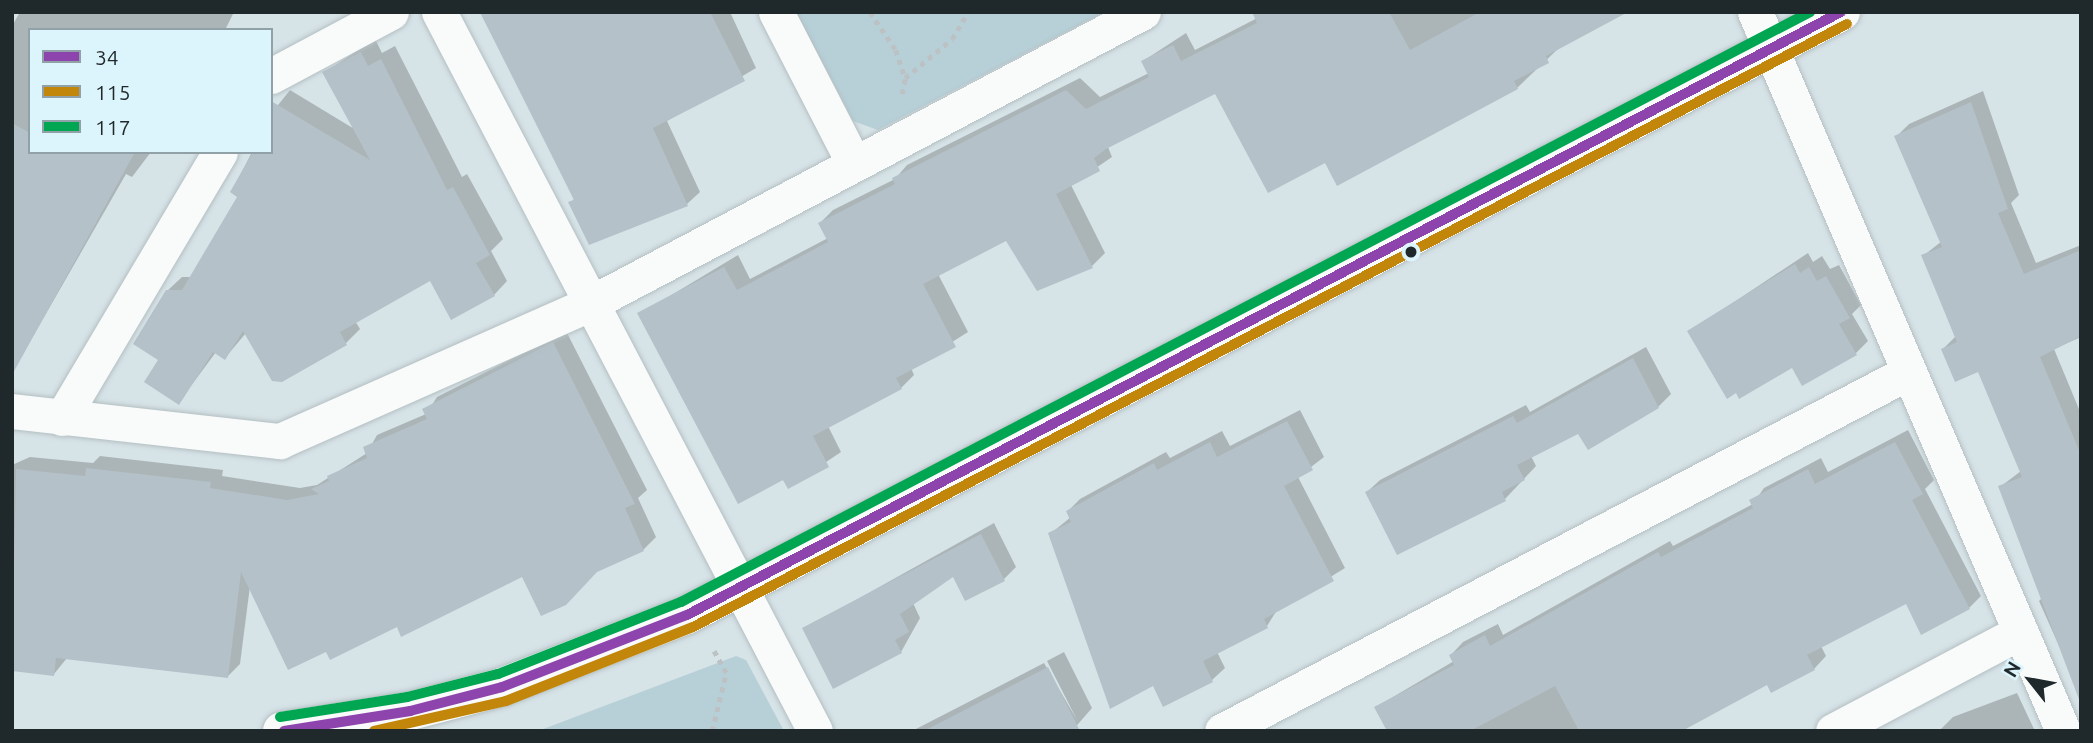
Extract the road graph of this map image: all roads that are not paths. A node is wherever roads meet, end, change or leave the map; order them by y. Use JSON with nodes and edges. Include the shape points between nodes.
{"nodes":[{"id":1,"x":391,"y":12,"type":"edge"},
{"id":2,"x":439,"y":12,"type":"edge"},
{"id":3,"x":776,"y":12,"type":"edge"},
{"id":4,"x":1143,"y":12,"type":"edge"},
{"id":5,"x":1755,"y":12,"type":"edge"},
{"id":6,"x":1841,"y":12,"type":"edge"},
{"id":7,"x":1773,"y":47,"type":"junction"},
{"id":8,"x":273,"y":75,"type":"edge"},
{"id":9,"x":219,"y":154,"type":"edge"},
{"id":10,"x":854,"y":164,"type":"junction"},
{"id":11,"x":591,"y":303,"type":"junction"},
{"id":12,"x":1905,"y":374,"type":"junction"},
{"id":13,"x":12,"y":411,"type":"edge"},
{"id":14,"x":62,"y":418,"type":"junction"},
{"id":15,"x":740,"y":589,"type":"junction"},
{"id":16,"x":2020,"y":632,"type":"junction"},
{"id":17,"x":282,"y":731,"type":"edge"},
{"id":18,"x":815,"y":731,"type":"edge"},
{"id":19,"x":1222,"y":731,"type":"edge"},
{"id":20,"x":1833,"y":731,"type":"edge"},
{"id":21,"x":2063,"y":731,"type":"edge"}],
"edges":[{"from":1,"to":8,"type":"street"},
{"from":2,"to":11,"type":"street"},
{"from":3,"to":10,"type":"street"},
{"from":4,"to":10,"type":"street"},
{"from":5,"to":7,"type":"street"},
{"from":6,"to":7,"type":"street"},
{"from":7,"to":12,"type":"street"},
{"from":7,"to":15,"type":"street"},
{"from":9,"to":14,"type":"street"},
{"from":10,"to":11,"type":"street"},
{"from":11,"to":14,"type":"street","via":[[280,441]]},
{"from":11,"to":15,"type":"street"},
{"from":12,"to":16,"type":"street"},
{"from":12,"to":19,"type":"street"},
{"from":13,"to":14,"type":"street"},
{"from":15,"to":17,"type":"street","via":[[603,652],[502,687],[410,711]]},
{"from":15,"to":18,"type":"street"},
{"from":16,"to":20,"type":"street"},
{"from":16,"to":21,"type":"street"}]}
